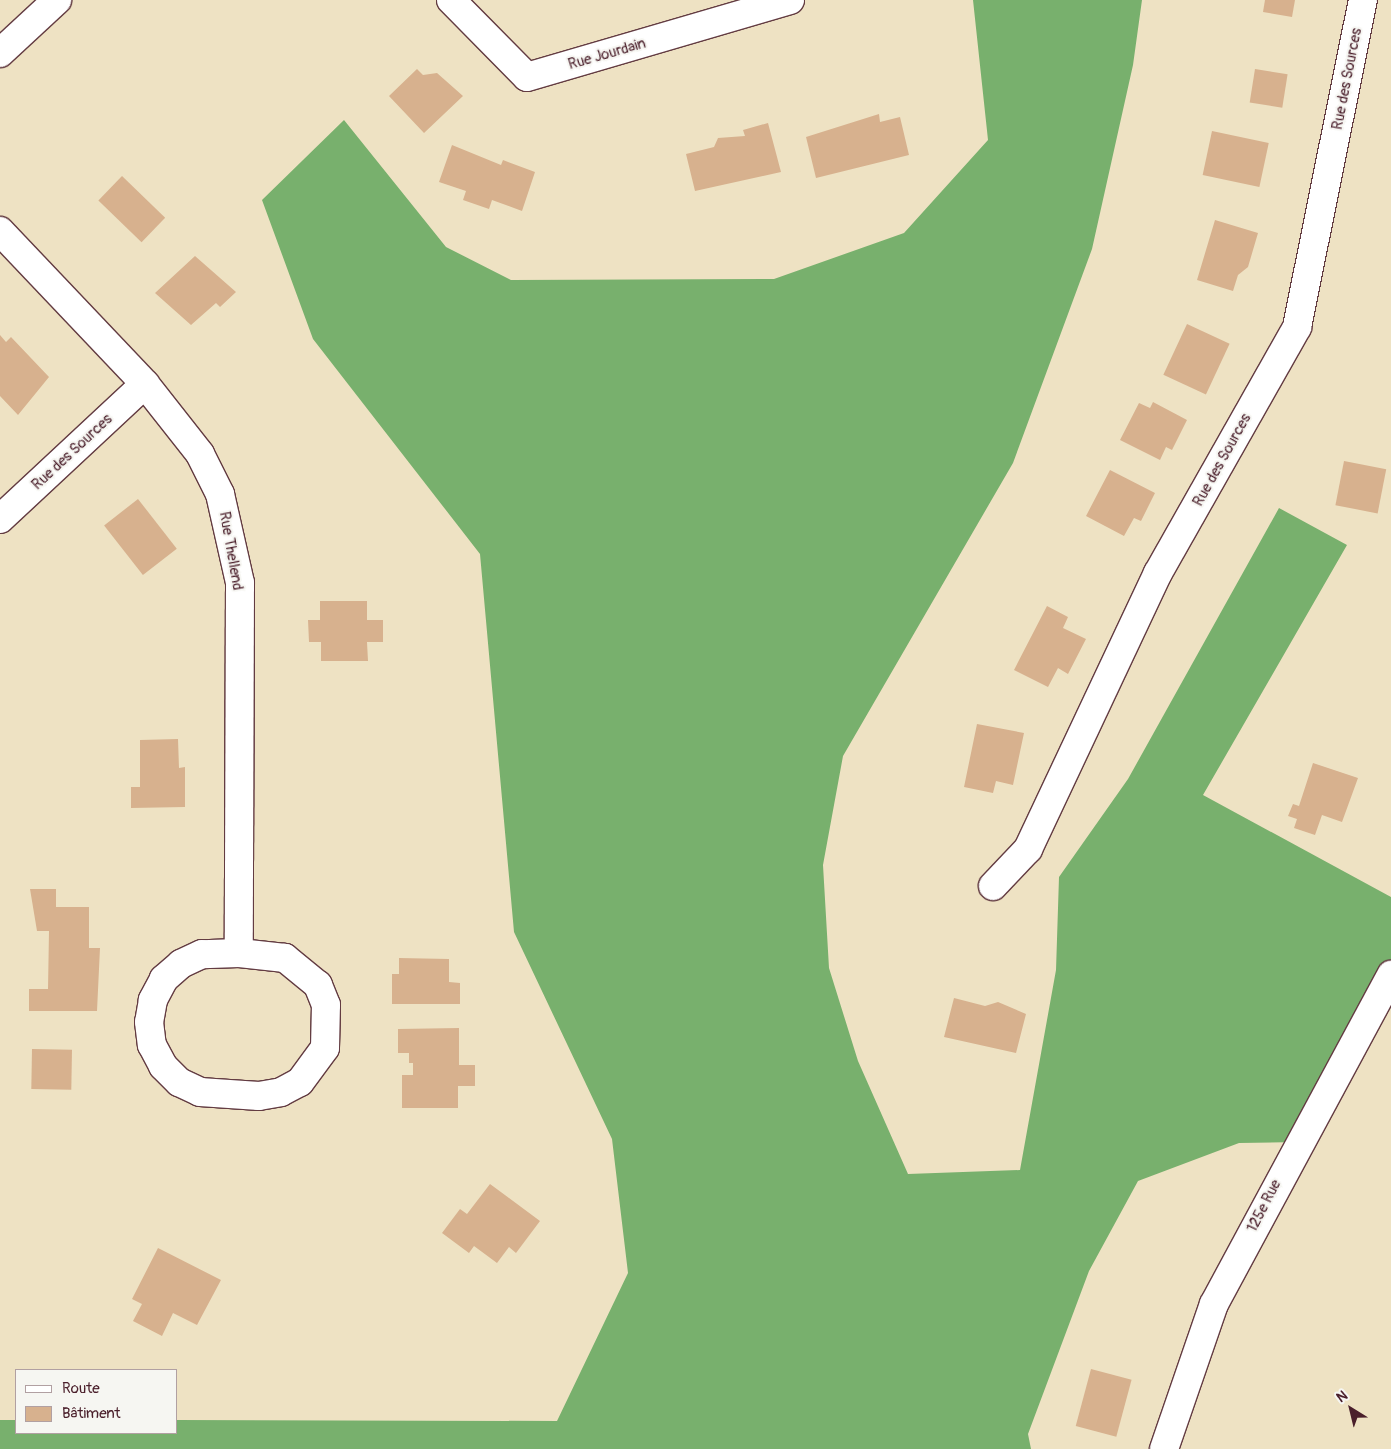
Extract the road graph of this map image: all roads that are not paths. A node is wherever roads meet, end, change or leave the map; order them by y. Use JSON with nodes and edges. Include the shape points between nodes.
{"nodes":[{"id":1,"x":57,"y":0,"type":"edge"},
{"id":2,"x":451,"y":0,"type":"edge"},
{"id":3,"x":790,"y":0,"type":"edge"},
{"id":4,"x":1363,"y":0,"type":"edge"},
{"id":5,"x":0,"y":53,"type":"edge"},
{"id":6,"x":0,"y":231,"type":"edge"},
{"id":7,"x":145,"y":384,"type":"junction"},
{"id":8,"x":0,"y":519,"type":"edge"},
{"id":9,"x":993,"y":886,"type":"dead end"},
{"id":10,"x":239,"y":953,"type":"junction"},
{"id":11,"x":1391,"y":975,"type":"edge"},
{"id":12,"x":1164,"y":1449,"type":"edge"}],
"edges":[{"from":1,"to":5,"type":"street"},
{"from":2,"to":3,"type":"street","name":"Rue Jourdain","via":[[527,77]]},
{"from":4,"to":9,"type":"street","name":"Rue des Sources","via":[[1297,327],[1158,573],[1028,849]]},
{"from":6,"to":7,"type":"street","name":"Rue Thellend"},
{"from":7,"to":8,"type":"street","name":"Rue des Sources"},
{"from":7,"to":10,"type":"street","name":"Rue Thellend","via":[[200,454],[220,494],[240,583]]},
{"from":10,"to":10,"type":"street","via":[[285,958],[318,985],[326,1005],[325,1048],[305,1077],[281,1092],[259,1096],[200,1092],[179,1082],[163,1066],[152,1045],[149,1022],[153,1000],[164,979],[181,964],[202,954]]},
{"from":11,"to":12,"type":"street","name":"125e Rue","via":[[1214,1304]]}]}
